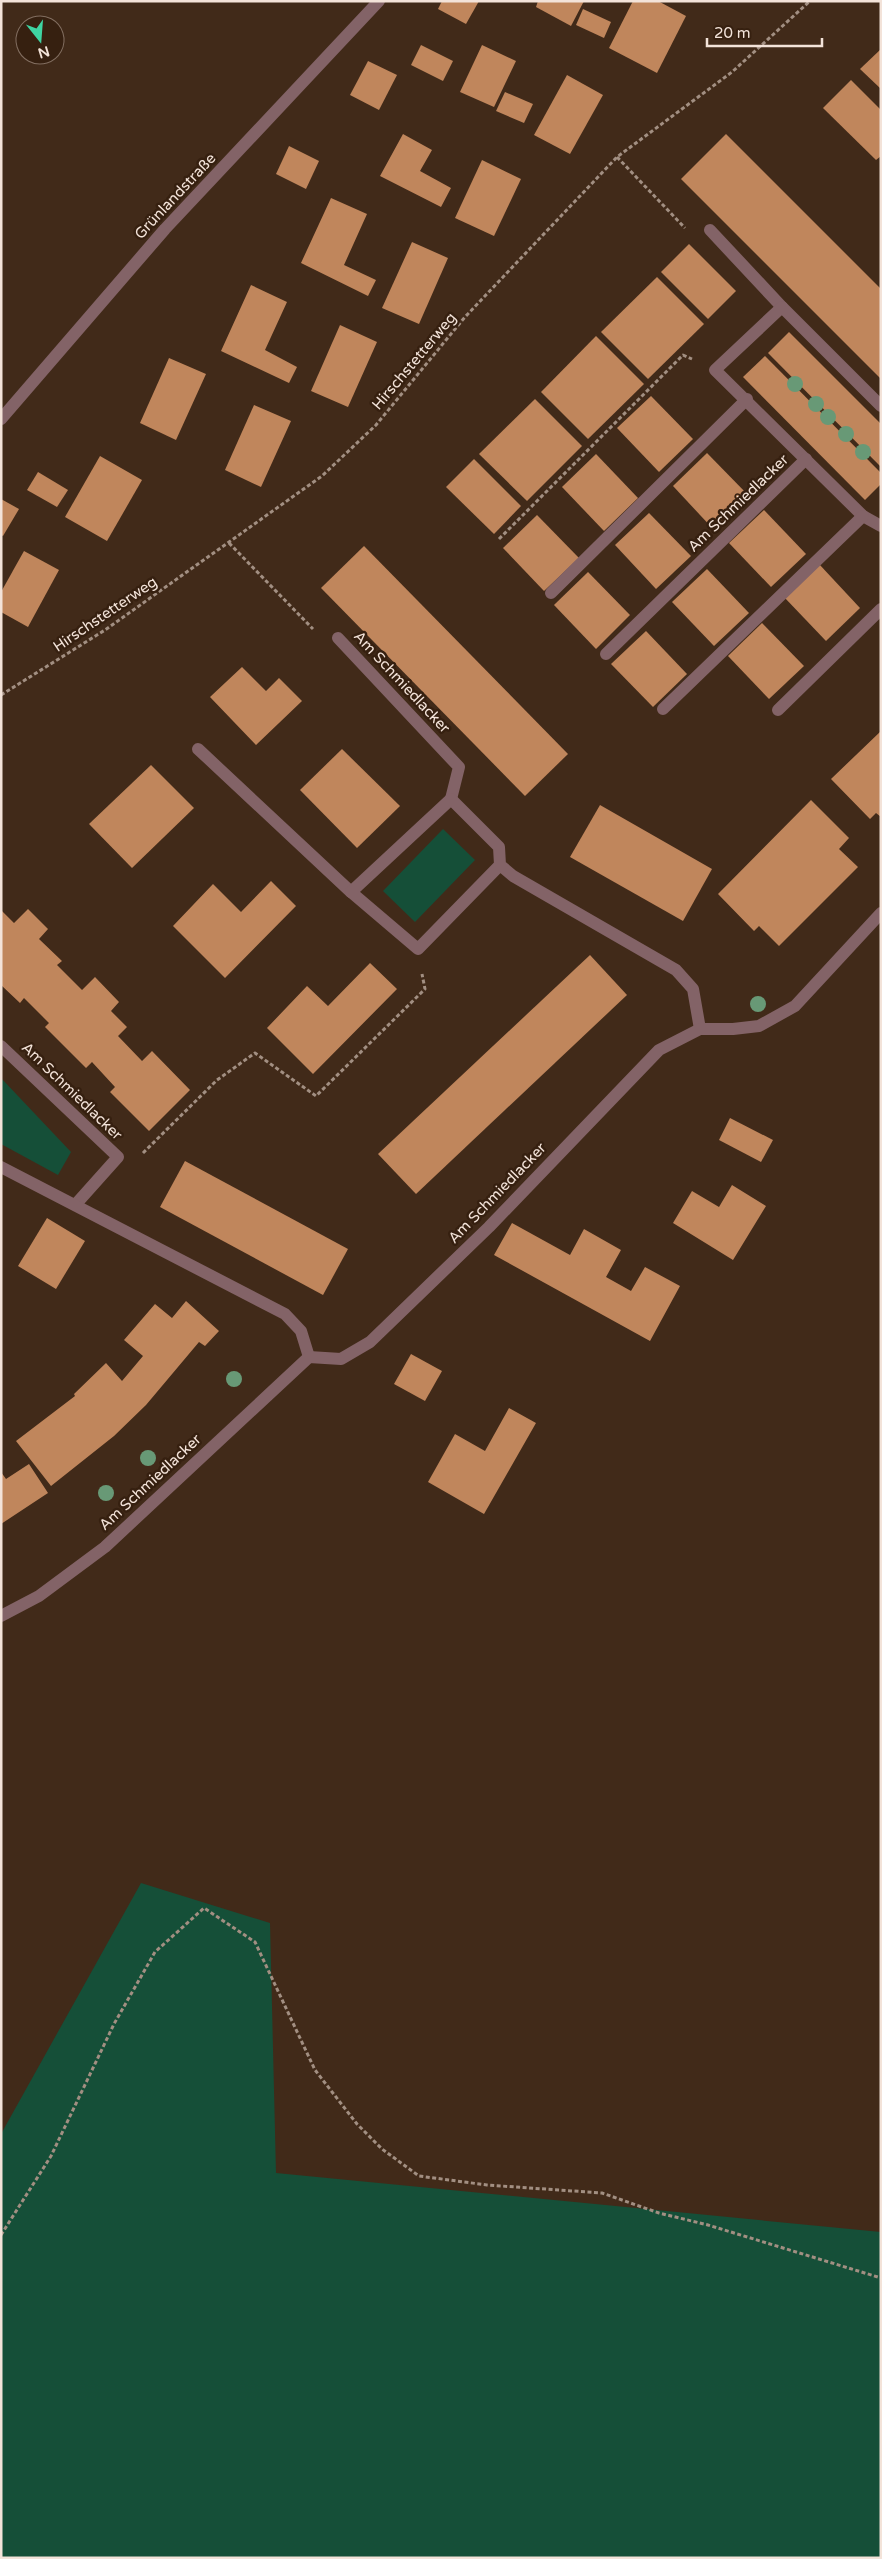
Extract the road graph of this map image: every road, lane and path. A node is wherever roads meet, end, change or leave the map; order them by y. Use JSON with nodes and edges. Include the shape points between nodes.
{"nodes":[{"id":1,"x":380,"y":1,"type":"edge"},
{"id":2,"x":810,"y":1,"type":"edge"},
{"id":3,"x":617,"y":157,"type":"junction"},
{"id":4,"x":660,"y":202,"type":"dead end"},
{"id":5,"x":710,"y":230,"type":"dead end"},
{"id":6,"x":782,"y":307,"type":"junction"},
{"id":7,"x":715,"y":370,"type":"junction"},
{"id":8,"x":747,"y":399,"type":"junction"},
{"id":9,"x":881,"y":406,"type":"edge"},
{"id":10,"x":1,"y":419,"type":"edge"},
{"id":11,"x":806,"y":459,"type":"junction"},
{"id":12,"x":863,"y":516,"type":"junction"},
{"id":13,"x":881,"y":526,"type":"edge"},
{"id":14,"x":499,"y":539,"type":"dead end"},
{"id":15,"x":230,"y":543,"type":"junction"},
{"id":16,"x":551,"y":593,"type":"dead end"},
{"id":17,"x":881,"y":609,"type":"edge"},
{"id":18,"x":338,"y":638,"type":"joint"},
{"id":19,"x":606,"y":654,"type":"dead end"},
{"id":20,"x":1,"y":694,"type":"edge"},
{"id":21,"x":664,"y":709,"type":"dead end"},
{"id":22,"x":778,"y":710,"type":"dead end"},
{"id":23,"x":198,"y":749,"type":"dead end"},
{"id":24,"x":451,"y":799,"type":"junction"},
{"id":25,"x":500,"y":865,"type":"junction"},
{"id":26,"x":351,"y":892,"type":"junction"},
{"id":27,"x":881,"y":913,"type":"edge"},
{"id":28,"x":418,"y":949,"type":"junction"},
{"id":29,"x":700,"y":1030,"type":"junction"},
{"id":30,"x":1,"y":1046,"type":"edge"},
{"id":31,"x":118,"y":1157,"type":"junction"},
{"id":32,"x":1,"y":1167,"type":"edge"},
{"id":33,"x":76,"y":1204,"type":"junction"},
{"id":34,"x":309,"y":1357,"type":"junction"},
{"id":35,"x":1,"y":1616,"type":"edge"},
{"id":36,"x":1,"y":2235,"type":"edge"},
{"id":37,"x":881,"y":2278,"type":"edge"}],
"edges":[{"from":1,"to":10,"type":"street","name":"Grünlandstraße","via":[[165,229]]},
{"from":2,"to":3,"type":"path","name":"Hirschstetterweg","via":[[732,72]]},
{"from":3,"to":4,"type":"path"},
{"from":3,"to":15,"type":"path","name":"Hirschstetterweg","via":[[465,316],[376,425],[322,476]]},
{"from":5,"to":6,"type":"street"},
{"from":6,"to":7,"type":"street"},
{"from":6,"to":9,"type":"street"},
{"from":7,"to":8,"type":"street","name":"Am Schmiedlacker"},
{"from":7,"to":14,"type":"path","via":[[683,355]]},
{"from":8,"to":11,"type":"street","name":"Am Schmiedlacker"},
{"from":8,"to":16,"type":"street"},
{"from":11,"to":12,"type":"street","name":"Am Schmiedlacker"},
{"from":11,"to":19,"type":"street","name":"Am Schmiedlacker"},
{"from":12,"to":13,"type":"street","name":"Am Schmiedlacker"},
{"from":12,"to":21,"type":"street"},
{"from":15,"to":18,"type":"path","name":"Am Schmiedlacker","via":[[319,636]]},
{"from":15,"to":20,"type":"path","name":"Hirschstetterweg","via":[[105,630]]},
{"from":17,"to":22,"type":"street"},
{"from":18,"to":24,"type":"street","name":"Am Schmiedlacker","via":[[459,767]]},
{"from":23,"to":26,"type":"street"},
{"from":24,"to":25,"type":"street","via":[[498,847]]},
{"from":24,"to":26,"type":"street"},
{"from":25,"to":28,"type":"street"},
{"from":25,"to":29,"type":"street","via":[[513,876],[676,970],[693,989]]},
{"from":26,"to":28,"type":"street"},
{"from":27,"to":29,"type":"street","name":"Am Schmiedlacker","via":[[795,1006],[759,1026]]},
{"from":28,"to":31,"type":"path","via":[[425,988],[316,1096],[255,1053],[217,1080],[137,1160]]},
{"from":29,"to":34,"type":"street","name":"Am Schmiedlacker","via":[[658,1050],[489,1227],[370,1342],[342,1359]]},
{"from":30,"to":31,"type":"street","name":"Am Schmiedlacker"},
{"from":31,"to":33,"type":"street","name":"Am Schmiedlacker"},
{"from":32,"to":33,"type":"street"},
{"from":33,"to":34,"type":"street","via":[[285,1314],[301,1331]]},
{"from":34,"to":35,"type":"street","name":"Am Schmiedlacker","via":[[105,1546],[39,1596]]},
{"from":36,"to":37,"type":"path","via":[[51,2156],[114,2024],[155,1952],[204,1908],[255,1942],[315,2070],[370,2137],[419,2176],[487,2185],[602,2192],[659,2213]]}]}
